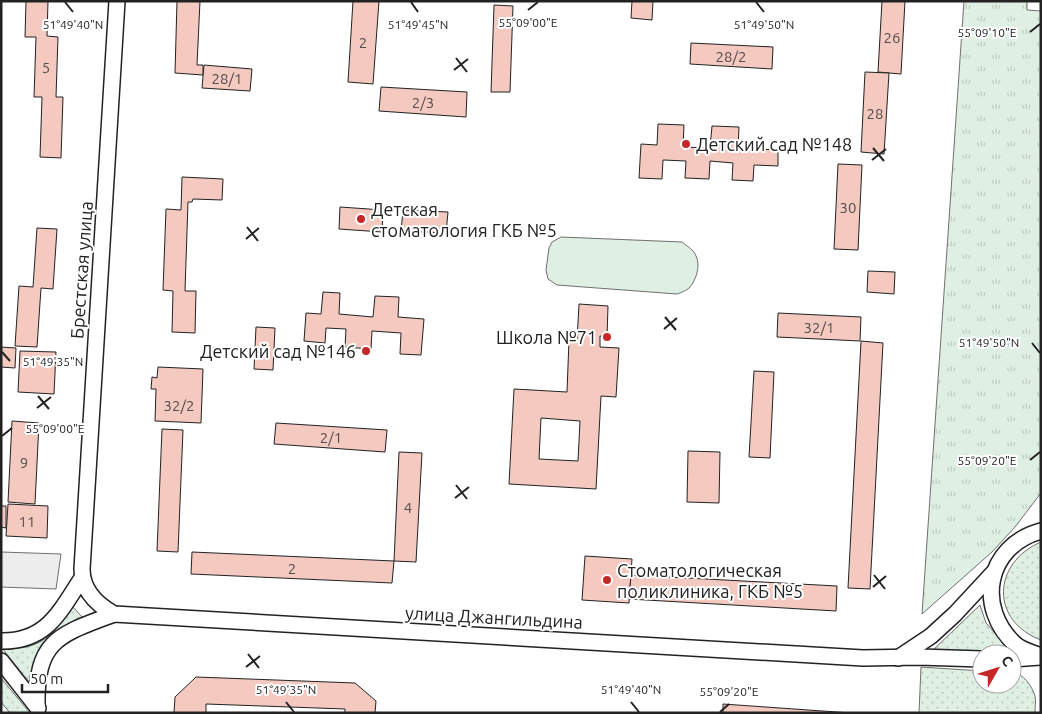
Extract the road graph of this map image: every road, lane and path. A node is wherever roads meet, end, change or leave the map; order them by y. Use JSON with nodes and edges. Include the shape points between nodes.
{"nodes":[{"id":1,"x":117,"y":1,"type":"edge"},
{"id":2,"x":1041,"y":518,"type":"edge"},
{"id":3,"x":1035,"y":532,"type":"edge"},
{"id":4,"x":993,"y":573,"type":"junction"},
{"id":5,"x":82,"y":578,"type":"junction"},
{"id":6,"x":114,"y":614,"type":"junction"},
{"id":7,"x":1,"y":641,"type":"edge"},
{"id":8,"x":1041,"y":656,"type":"edge"},
{"id":9,"x":898,"y":658,"type":"junction"},
{"id":10,"x":1022,"y":658,"type":"edge"},
{"id":11,"x":972,"y":659,"type":"edge"},
{"id":12,"x":1,"y":662,"type":"edge"},
{"id":13,"x":40,"y":710,"type":"edge"}],
"edges":[{"from":1,"to":5,"type":"main road","name":"Брестская улица"},
{"from":2,"to":3,"type":"main road"},
{"from":3,"to":4,"type":"main road","via":[[1013,544]]},
{"from":4,"to":8,"type":"main road","via":[[990,600],[999,626],[1018,646]]},
{"from":4,"to":9,"type":"main road","via":[[955,614]]},
{"from":5,"to":6,"type":"main road","via":[[93,599]]},
{"from":5,"to":7,"type":"main road","via":[[52,622],[41,632],[27,638]]},
{"from":6,"to":9,"type":"main road","name":"улица Джангильдина"},
{"from":6,"to":13,"type":"main road","via":[[56,639],[41,664],[37,686]]},
{"from":8,"to":10,"type":"main road"},
{"from":9,"to":11,"type":"main road","name":"улица Джангильдина"},
{"from":12,"to":13,"type":"main road"}]}
